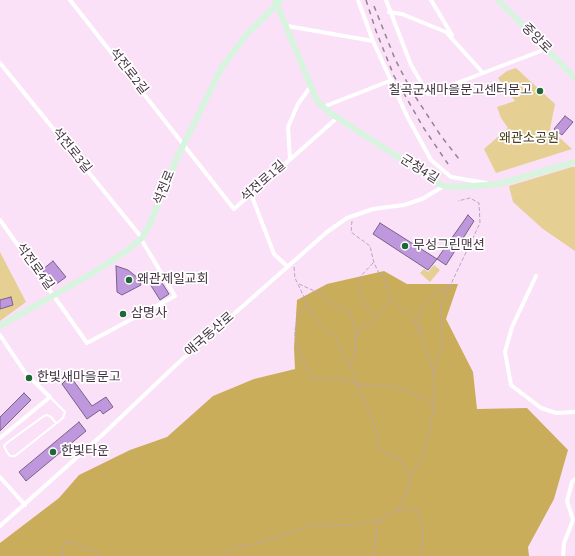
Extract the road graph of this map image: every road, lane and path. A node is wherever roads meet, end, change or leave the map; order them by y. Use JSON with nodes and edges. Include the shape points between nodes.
{"nodes":[{"id":1,"x":70,"y":0,"type":"edge"},
{"id":2,"x":358,"y":0,"type":"edge"},
{"id":3,"x":387,"y":0,"type":"edge"},
{"id":4,"x":430,"y":0,"type":"edge"},
{"id":5,"x":498,"y":0,"type":"edge"},
{"id":6,"x":278,"y":1,"type":"edge"},
{"id":7,"x":389,"y":12,"type":"junction"},
{"id":8,"x":287,"y":26,"type":"junction"},
{"id":9,"x":373,"y":41,"type":"junction"},
{"id":10,"x":458,"y":44,"type":"junction"},
{"id":11,"x":546,"y":49,"type":"junction"},
{"id":12,"x":0,"y":64,"type":"edge"},
{"id":13,"x":483,"y":73,"type":"junction"},
{"id":14,"x":575,"y":78,"type":"edge"},
{"id":15,"x":392,"y":80,"type":"junction"},
{"id":16,"x":311,"y":86,"type":"junction"},
{"id":17,"x":323,"y":107,"type":"junction"},
{"id":18,"x":337,"y":118,"type":"junction"},
{"id":19,"x":184,"y":145,"type":"junction"},
{"id":20,"x":290,"y":159,"type":"junction"},
{"id":21,"x":575,"y":162,"type":"edge"},
{"id":22,"x":498,"y":184,"type":"junction"},
{"id":23,"x":444,"y":186,"type":"junction"},
{"id":24,"x":251,"y":194,"type":"junction"},
{"id":25,"x":458,"y":201,"type":"dead end"},
{"id":26,"x":352,"y":216,"type":"junction"},
{"id":27,"x":0,"y":220,"type":"edge"},
{"id":28,"x":141,"y":238,"type":"junction"},
{"id":29,"x":374,"y":263,"type":"junction"},
{"id":30,"x":290,"y":265,"type":"junction"},
{"id":31,"x":536,"y":276,"type":"dead end"},
{"id":32,"x":299,"y":284,"type":"junction"},
{"id":33,"x":450,"y":286,"type":"junction"},
{"id":34,"x":55,"y":295,"type":"junction"},
{"id":35,"x":391,"y":299,"type":"junction"},
{"id":36,"x":307,"y":304,"type":"junction"},
{"id":37,"x":375,"y":316,"type":"junction"},
{"id":38,"x":0,"y":326,"type":"edge"},
{"id":39,"x":420,"y":334,"type":"junction"},
{"id":40,"x":0,"y":335,"type":"edge"},
{"id":41,"x":355,"y":338,"type":"junction"},
{"id":42,"x":350,"y":366,"type":"junction"},
{"id":43,"x":434,"y":373,"type":"junction"},
{"id":44,"x":358,"y":385,"type":"junction"},
{"id":45,"x":50,"y":397,"type":"junction"},
{"id":46,"x":434,"y":409,"type":"junction"},
{"id":47,"x":575,"y":412,"type":"edge"},
{"id":48,"x":56,"y":423,"type":"junction"},
{"id":49,"x":0,"y":438,"type":"edge"},
{"id":50,"x":0,"y":477,"type":"edge"},
{"id":51,"x":410,"y":477,"type":"junction"},
{"id":52,"x":575,"y":478,"type":"edge"},
{"id":53,"x":25,"y":504,"type":"junction"},
{"id":54,"x":397,"y":511,"type":"junction"},
{"id":55,"x":383,"y":519,"type":"junction"},
{"id":56,"x":0,"y":526,"type":"edge"},
{"id":57,"x":63,"y":556,"type":"edge"},
{"id":58,"x":102,"y":556,"type":"edge"},
{"id":59,"x":223,"y":556,"type":"edge"},
{"id":60,"x":374,"y":556,"type":"edge"},
{"id":61,"x":420,"y":556,"type":"edge"},
{"id":62,"x":564,"y":556,"type":"edge"}],
"edges":[{"from":1,"to":19,"type":"street","name":"석전로2길"},
{"from":2,"to":9,"type":"street"},
{"from":3,"to":7,"type":"street"},
{"from":4,"to":10,"type":"street"},
{"from":5,"to":11,"type":"street","name":"중앙로"},
{"from":6,"to":8,"type":"street","name":"군청4길"},
{"from":6,"to":19,"type":"street","name":"석전로","via":[[247,34],[222,67]]},
{"from":7,"to":10,"type":"street","via":[[402,14],[446,32]]},
{"from":7,"to":13,"type":"street","via":[[411,65],[428,94]]},
{"from":8,"to":9,"type":"street"},
{"from":8,"to":16,"type":"street","name":"군청4길"},
{"from":9,"to":15,"type":"street"},
{"from":10,"to":13,"type":"street"},
{"from":11,"to":13,"type":"street"},
{"from":11,"to":14,"type":"street","name":"중앙로"},
{"from":12,"to":28,"type":"street","name":"석전로3길"},
{"from":15,"to":17,"type":"street"},
{"from":15,"to":22,"type":"street","via":[[407,116],[432,160],[451,177]]},
{"from":16,"to":17,"type":"street","name":"군청4길","via":[[317,101]]},
{"from":16,"to":20,"type":"street","via":[[298,104],[288,127]]},
{"from":17,"to":18,"type":"street","name":"군청4길"},
{"from":18,"to":20,"type":"street","name":"석전로1길"},
{"from":18,"to":23,"type":"street","name":"군청4길"},
{"from":19,"to":24,"type":"street","name":"석전로1길","via":[[234,209]]},
{"from":19,"to":28,"type":"street","name":"석전로","via":[[150,224]]},
{"from":20,"to":24,"type":"street","name":"석전로1길"},
{"from":21,"to":22,"type":"street","name":"군청4길"},
{"from":22,"to":23,"type":"street","name":"군청4길"},
{"from":23,"to":26,"type":"street","name":"애국동산로","via":[[422,199],[404,205],[373,209]]},
{"from":24,"to":30,"type":"street","via":[[274,254]]},
{"from":25,"to":33,"type":"path","via":[[470,198],[479,203],[480,222]]},
{"from":26,"to":29,"type":"path","via":[[351,232],[370,246]]},
{"from":26,"to":30,"type":"street","name":"애국동산로","via":[[328,232]]},
{"from":27,"to":34,"type":"street","name":"석전로4길"},
{"from":28,"to":34,"type":"street","name":"석전로","via":[[126,252]]},
{"from":28,"to":34,"type":"street","name":"석전로3길","via":[[175,296],[87,343]]},
{"from":29,"to":35,"type":"path","via":[[380,275],[384,276]]},
{"from":29,"to":37,"type":"path","via":[[359,278],[358,285],[362,300]]},
{"from":30,"to":32,"type":"path","via":[[295,268],[295,278]]},
{"from":30,"to":53,"type":"street","name":"애국동산로","via":[[176,365]]},
{"from":31,"to":47,"type":"street","via":[[512,327],[505,352],[511,385],[541,408],[556,413]]},
{"from":32,"to":36,"type":"path"},
{"from":32,"to":41,"type":"path","via":[[321,294],[331,304],[351,314]]},
{"from":33,"to":39,"type":"path","via":[[433,295],[423,306],[418,318]]},
{"from":33,"to":43,"type":"path","via":[[441,305],[442,346]]},
{"from":34,"to":38,"type":"street","name":"석전로"},
{"from":35,"to":37,"type":"path"},
{"from":35,"to":39,"type":"path","via":[[414,317]]},
{"from":36,"to":42,"type":"path","via":[[313,316],[336,338]]},
{"from":36,"to":44,"type":"path","via":[[298,316],[295,338],[303,361],[313,378],[339,378]]},
{"from":37,"to":41,"type":"path","via":[[370,324],[361,327]]},
{"from":39,"to":43,"type":"path"},
{"from":40,"to":45,"type":"street","via":[[26,374]]},
{"from":41,"to":42,"type":"path","via":[[355,352]]},
{"from":42,"to":44,"type":"path"},
{"from":43,"to":46,"type":"path"},
{"from":44,"to":46,"type":"path","via":[[403,389],[427,400]]},
{"from":44,"to":51,"type":"path","via":[[376,429],[378,445],[382,451],[398,458]]},
{"from":45,"to":48,"type":"lane","via":[[65,416]]},
{"from":45,"to":49,"type":"street"},
{"from":46,"to":51,"type":"path","via":[[424,454]]},
{"from":48,"to":48,"type":"lane","via":[[51,417],[44,416],[4,446],[7,452],[10,456],[15,456]]},
{"from":50,"to":53,"type":"street"},
{"from":51,"to":54,"type":"path","via":[[406,495]]},
{"from":52,"to":62,"type":"street","via":[[567,500],[573,520],[564,543]]},
{"from":53,"to":56,"type":"street","name":"애국동산로"},
{"from":54,"to":55,"type":"path","via":[[388,513]]},
{"from":54,"to":61,"type":"path","via":[[416,509],[424,539]]},
{"from":55,"to":59,"type":"path","via":[[347,525],[312,525],[266,541],[231,549]]},
{"from":55,"to":60,"type":"path","via":[[377,523]]},
{"from":57,"to":58,"type":"path","via":[[64,542],[74,543]]}]}
